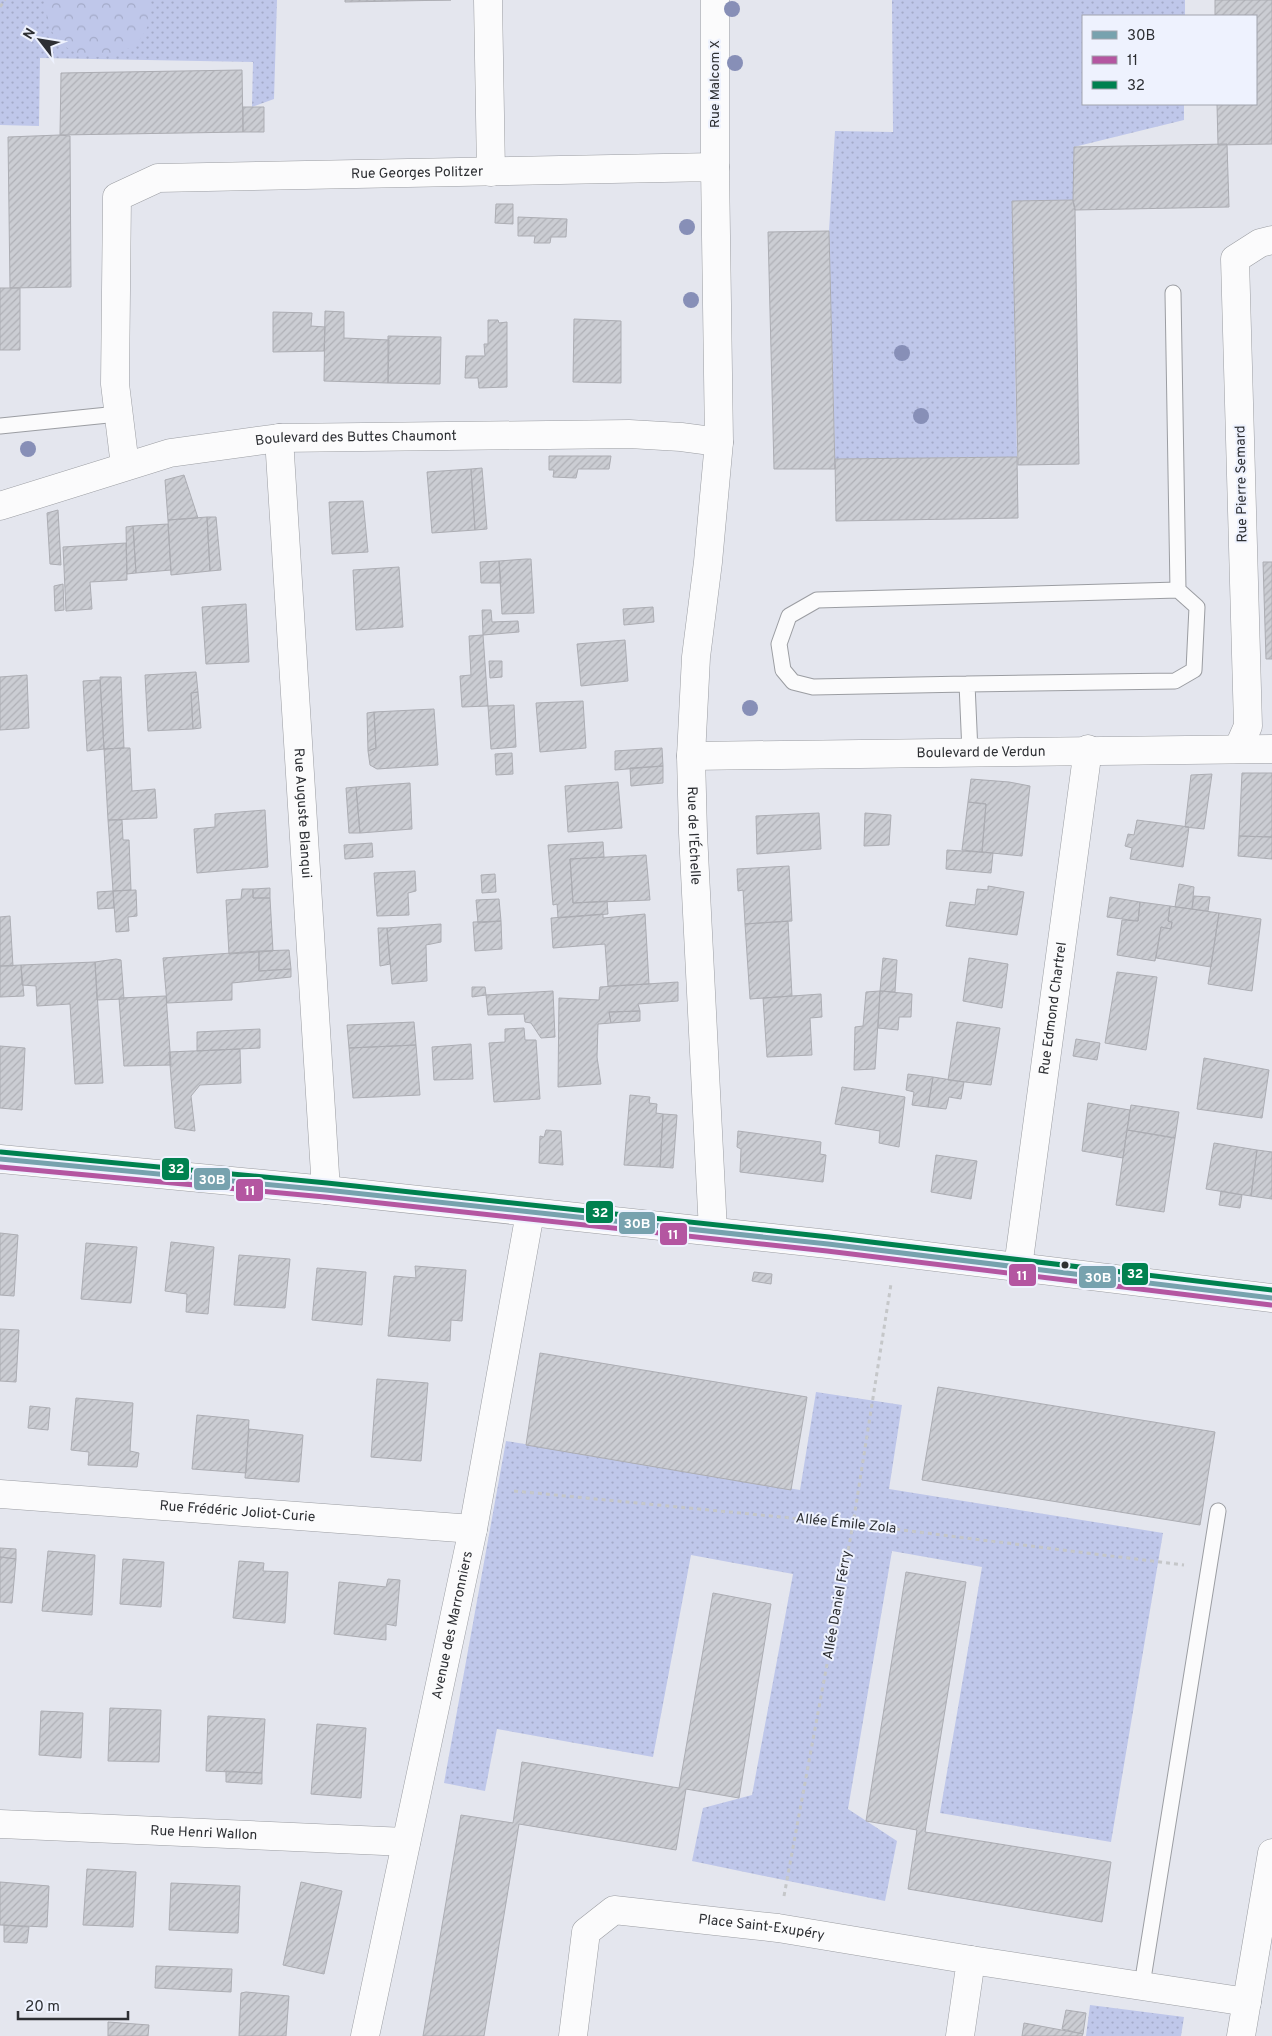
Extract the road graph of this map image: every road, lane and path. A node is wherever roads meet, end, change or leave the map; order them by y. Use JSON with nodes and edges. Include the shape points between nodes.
{"nodes":[{"id":1,"x":6,"y":0,"type":"edge"},
{"id":2,"x":488,"y":0,"type":"edge"},
{"id":3,"x":715,"y":0,"type":"edge"},
{"id":4,"x":0,"y":7,"type":"edge"},
{"id":5,"x":715,"y":167,"type":"junction"},
{"id":6,"x":491,"y":172,"type":"junction"},
{"id":7,"x":1272,"y":240,"type":"edge"},
{"id":8,"x":1173,"y":293,"type":"dead end"},
{"id":9,"x":118,"y":414,"type":"junction"},
{"id":10,"x":0,"y":426,"type":"edge"},
{"id":11,"x":278,"y":438,"type":"junction"},
{"id":12,"x":719,"y":442,"type":"junction"},
{"id":13,"x":125,"y":466,"type":"junction"},
{"id":14,"x":0,"y":506,"type":"edge"},
{"id":15,"x":1178,"y":590,"type":"junction"},
{"id":16,"x":967,"y":684,"type":"junction"},
{"id":17,"x":1272,"y":748,"type":"edge"},
{"id":18,"x":1238,"y":749,"type":"junction"},
{"id":19,"x":1088,"y":750,"type":"junction"},
{"id":20,"x":970,"y":752,"type":"junction"},
{"id":21,"x":691,"y":756,"type":"junction"},
{"id":22,"x":0,"y":1159,"type":"edge"},
{"id":23,"x":326,"y":1190,"type":"junction"},
{"id":24,"x":530,"y":1213,"type":"junction"},
{"id":25,"x":712,"y":1231,"type":"junction"},
{"id":26,"x":896,"y":1251,"type":"junction"},
{"id":27,"x":1018,"y":1267,"type":"junction"},
{"id":28,"x":1272,"y":1298,"type":"edge"},
{"id":29,"x":481,"y":1488,"type":"junction"},
{"id":30,"x":0,"y":1494,"type":"edge"},
{"id":31,"x":1218,"y":1511,"type":"dead end"},
{"id":32,"x":853,"y":1524,"type":"junction"},
{"id":33,"x":473,"y":1529,"type":"junction"},
{"id":34,"x":1210,"y":1568,"type":"junction"},
{"id":35,"x":0,"y":1824,"type":"edge"},
{"id":36,"x":406,"y":1842,"type":"junction"},
{"id":37,"x":1272,"y":1852,"type":"edge"},
{"id":38,"x":778,"y":1928,"type":"junction"},
{"id":39,"x":971,"y":1960,"type":"junction"},
{"id":40,"x":1142,"y":1985,"type":"junction"},
{"id":41,"x":1247,"y":2002,"type":"junction"},
{"id":42,"x":365,"y":2036,"type":"edge"},
{"id":43,"x":573,"y":2036,"type":"edge"},
{"id":44,"x":960,"y":2036,"type":"edge"},
{"id":45,"x":1241,"y":2036,"type":"edge"}],
"edges":[{"from":1,"to":4,"type":"path"},
{"from":2,"to":6,"type":"street"},
{"from":3,"to":5,"type":"street","name":"Rue Malcom X"},
{"from":5,"to":6,"type":"street","name":"Rue Georges Politzer"},
{"from":5,"to":12,"type":"street"},
{"from":6,"to":9,"type":"street","name":"Rue Georges Politzer","via":[[158,178],[117,197],[115,384]]},
{"from":7,"to":18,"type":"street","name":"Rue Pierre Semard","via":[[1260,243],[1235,260],[1248,726]]},
{"from":8,"to":15,"type":"lane"},
{"from":9,"to":10,"type":"lane"},
{"from":9,"to":13,"type":"street","name":"Rue Georges Politzer"},
{"from":11,"to":12,"type":"street","name":"Boulevard des Buttes Chaumont","via":[[629,434]]},
{"from":11,"to":13,"type":"street","name":"Boulevard des Buttes Chaumont","via":[[170,453]]},
{"from":11,"to":23,"type":"street","name":"Rue Auguste Blanqui"},
{"from":12,"to":21,"type":"street","name":"Rue de l'Échelle","via":[[696,657]]},
{"from":13,"to":14,"type":"street","name":"Boulevard des Buttes Chaumont"},
{"from":15,"to":16,"type":"lane","via":[[1198,607],[1194,670],[1175,681]]},
{"from":15,"to":16,"type":"lane","via":[[817,600],[789,616],[779,644],[783,670],[794,682],[813,687]]},
{"from":16,"to":20,"type":"lane"},
{"from":17,"to":18,"type":"street","name":"Boulevard de Verdun"},
{"from":18,"to":19,"type":"street","name":"Boulevard de Verdun"},
{"from":19,"to":20,"type":"street","name":"Boulevard de Verdun"},
{"from":19,"to":27,"type":"street","name":"Rue Edmond Chartrel"},
{"from":20,"to":21,"type":"street","name":"Boulevard de Verdun"},
{"from":21,"to":25,"type":"street","name":"Rue de l'Échelle"},
{"from":22,"to":23,"type":"street"},
{"from":23,"to":24,"type":"street"},
{"from":24,"to":25,"type":"street"},
{"from":24,"to":29,"type":"street","name":"Avenue des Marronniers"},
{"from":25,"to":26,"type":"street"},
{"from":26,"to":27,"type":"street"},
{"from":26,"to":32,"type":"path","name":"Allée Daniel Férry"},
{"from":27,"to":28,"type":"street"},
{"from":29,"to":32,"type":"path","name":"Allée Émile Zola"},
{"from":29,"to":33,"type":"street","name":"Avenue des Marronniers"},
{"from":30,"to":33,"type":"street","name":"Rue Frédéric Joliot-Curie"},
{"from":31,"to":34,"type":"lane"},
{"from":32,"to":34,"type":"path","name":"Allée Émile Zola"},
{"from":32,"to":38,"type":"path","name":"Allée Daniel Férry"},
{"from":33,"to":36,"type":"street","name":"Avenue des Marronniers"},
{"from":34,"to":40,"type":"lane"},
{"from":35,"to":36,"type":"street","name":"Rue Henri Wallon"},
{"from":36,"to":42,"type":"street","name":"Avenue des Marronniers"},
{"from":37,"to":41,"type":"street"},
{"from":38,"to":39,"type":"street","name":"Place Saint-Exupéry"},
{"from":38,"to":43,"type":"street","name":"Place Saint-Exupéry","via":[[614,1910],[586,1932]]},
{"from":39,"to":40,"type":"street","name":"Place Saint-Exupéry"},
{"from":39,"to":44,"type":"street"},
{"from":40,"to":41,"type":"street","name":"Place Saint-Exupéry"},
{"from":41,"to":45,"type":"street"}]}
